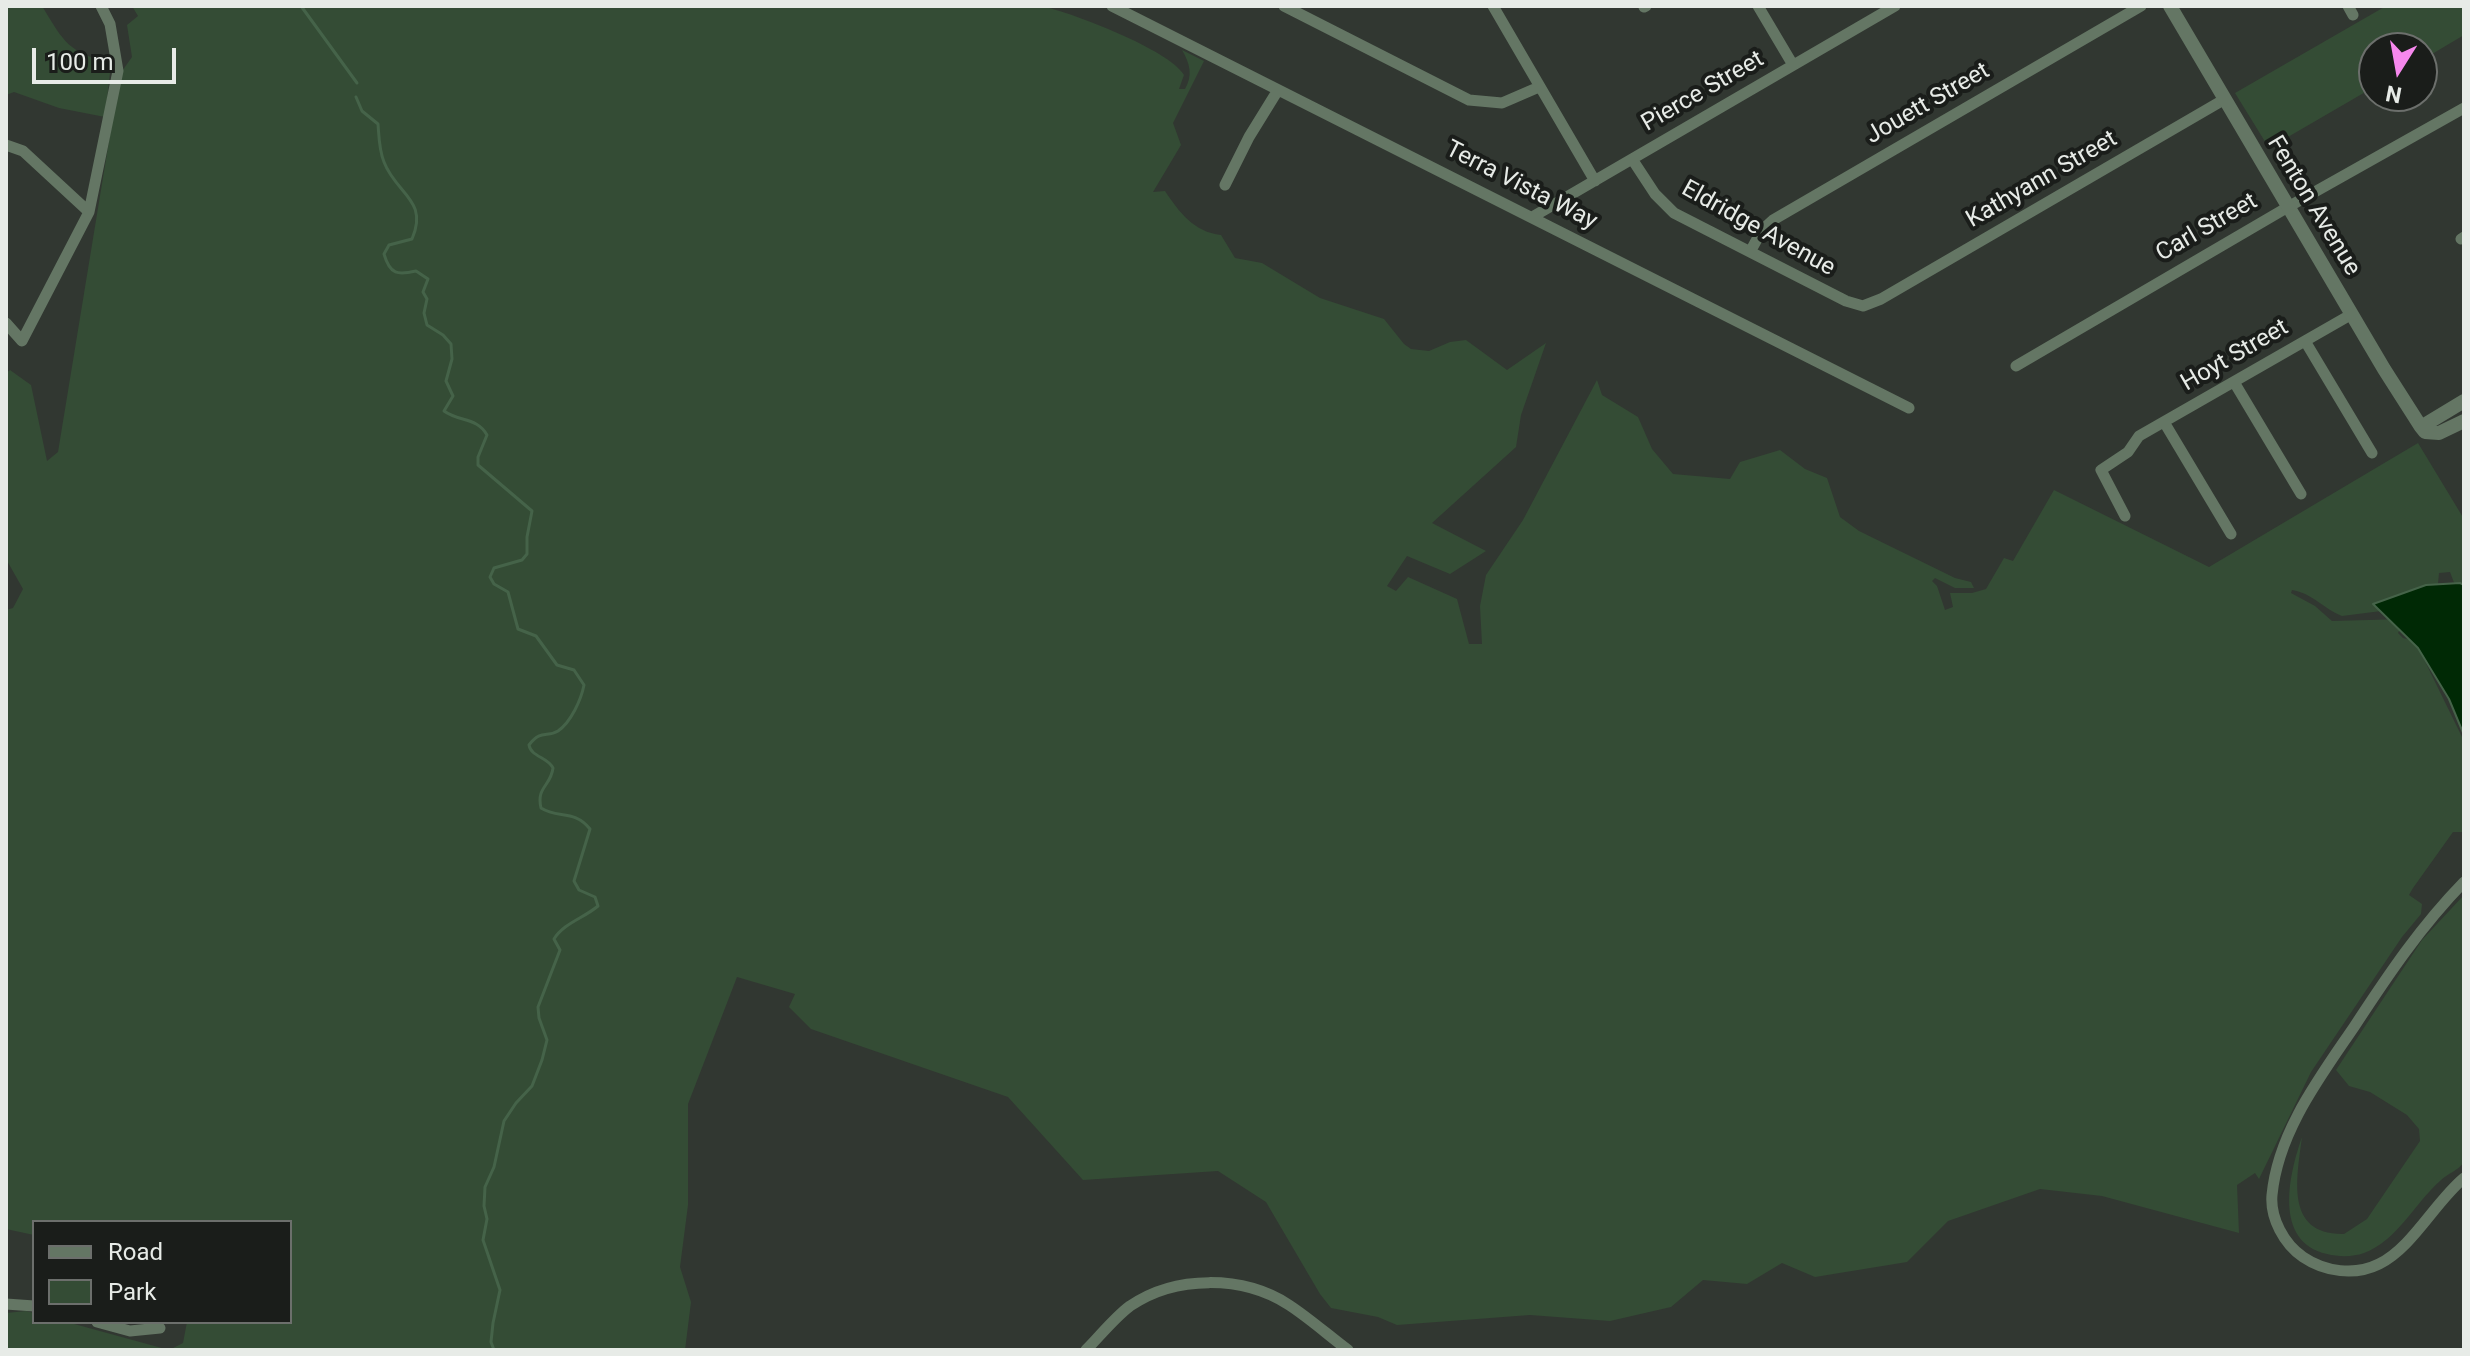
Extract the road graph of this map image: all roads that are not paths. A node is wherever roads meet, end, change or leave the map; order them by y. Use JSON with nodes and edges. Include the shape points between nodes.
{"nodes":[{"id":1,"x":101,"y":6,"type":"edge"},
{"id":2,"x":1112,"y":6,"type":"edge"},
{"id":3,"x":1284,"y":6,"type":"edge"},
{"id":4,"x":1493,"y":6,"type":"edge"},
{"id":5,"x":1758,"y":6,"type":"edge"},
{"id":6,"x":1895,"y":6,"type":"edge"},
{"id":7,"x":2141,"y":6,"type":"edge"},
{"id":8,"x":2170,"y":6,"type":"edge"},
{"id":9,"x":1793,"y":65,"type":"junction"},
{"id":10,"x":1539,"y":87,"type":"junction"},
{"id":11,"x":1278,"y":90,"type":"junction"},
{"id":12,"x":2225,"y":99,"type":"junction"},
{"id":13,"x":2464,"y":108,"type":"edge"},
{"id":14,"x":6,"y":145,"type":"edge"},
{"id":15,"x":1632,"y":159,"type":"junction"},
{"id":16,"x":1595,"y":181,"type":"junction"},
{"id":17,"x":1225,"y":185,"type":"dead end"},
{"id":18,"x":2288,"y":207,"type":"junction"},
{"id":19,"x":89,"y":212,"type":"junction"},
{"id":20,"x":1534,"y":216,"type":"junction"},
{"id":21,"x":1750,"y":252,"type":"junction"},
{"id":22,"x":1881,"y":299,"type":"joint"},
{"id":23,"x":2352,"y":314,"type":"junction"},
{"id":24,"x":6,"y":323,"type":"edge"},
{"id":25,"x":2305,"y":341,"type":"junction"},
{"id":26,"x":2016,"y":366,"type":"dead end"},
{"id":27,"x":2234,"y":382,"type":"junction"},
{"id":28,"x":2464,"y":401,"type":"edge"},
{"id":29,"x":1909,"y":408,"type":"dead end"},
{"id":30,"x":2464,"y":421,"type":"edge"},
{"id":31,"x":2164,"y":422,"type":"junction"},
{"id":32,"x":2421,"y":427,"type":"junction"},
{"id":33,"x":2372,"y":453,"type":"dead end"},
{"id":34,"x":2301,"y":494,"type":"dead end"},
{"id":35,"x":2125,"y":516,"type":"dead end"},
{"id":36,"x":2231,"y":534,"type":"dead end"},
{"id":37,"x":2464,"y":882,"type":"edge"},
{"id":38,"x":2464,"y":1178,"type":"edge"},
{"id":39,"x":6,"y":1304,"type":"edge"},
{"id":40,"x":32,"y":1306,"type":"edge"},
{"id":41,"x":104,"y":1324,"type":"edge"},
{"id":42,"x":160,"y":1328,"type":"dead end"},
{"id":43,"x":1086,"y":1350,"type":"edge"},
{"id":44,"x":1348,"y":1350,"type":"edge"}],
"edges":[{"from":1,"to":19,"type":"street","via":[[110,24],[118,71]]},
{"from":2,"to":11,"type":"street","name":"Terra Vista Way"},
{"from":3,"to":10,"type":"street","via":[[1469,100],[1502,103]]},
{"from":4,"to":10,"type":"street"},
{"from":5,"to":9,"type":"street"},
{"from":6,"to":9,"type":"street","name":"Pierce Street"},
{"from":7,"to":21,"type":"street","name":"Jouett Street","via":[[1773,220]]},
{"from":8,"to":12,"type":"street","name":"Fenton Avenue"},
{"from":9,"to":15,"type":"street","name":"Pierce Street"},
{"from":10,"to":16,"type":"street"},
{"from":11,"to":17,"type":"street"},
{"from":11,"to":20,"type":"street","name":"Terra Vista Way"},
{"from":12,"to":18,"type":"street","name":"Fenton Avenue"},
{"from":12,"to":22,"type":"street","name":"Kathyann Street"},
{"from":13,"to":18,"type":"street","name":"Carl Street"},
{"from":14,"to":19,"type":"street","via":[[23,151]]},
{"from":15,"to":16,"type":"street","name":"Pierce Street"},
{"from":15,"to":21,"type":"street","name":"Eldridge Avenue","via":[[1674,213]]},
{"from":16,"to":20,"type":"street","name":"Pierce Street"},
{"from":18,"to":23,"type":"street","name":"Fenton Avenue"},
{"from":18,"to":26,"type":"street","name":"Carl Street"},
{"from":19,"to":24,"type":"street","via":[[22,341]]},
{"from":20,"to":29,"type":"street","name":"Terra Vista Way"},
{"from":21,"to":22,"type":"street","name":"Eldridge Avenue","via":[[1846,301],[1863,306]]},
{"from":23,"to":25,"type":"street","name":"Hoyt Street"},
{"from":23,"to":32,"type":"street","name":"Fenton Avenue"},
{"from":25,"to":27,"type":"street","name":"Hoyt Street"},
{"from":25,"to":33,"type":"street"},
{"from":27,"to":31,"type":"street","name":"Hoyt Street"},
{"from":27,"to":34,"type":"street"},
{"from":28,"to":32,"type":"street"},
{"from":30,"to":32,"type":"street","via":[[2439,433]]},
{"from":31,"to":35,"type":"street","name":"Hoyt Street","via":[[2139,436],[2128,452],[2101,470]]},
{"from":31,"to":36,"type":"street"},
{"from":37,"to":38,"type":"street","via":[[2420,929],[2310,1092],[2276,1172],[2274,1216],[2299,1255],[2333,1270],[2356,1271],[2393,1255]]},
{"from":39,"to":40,"type":"street"},
{"from":41,"to":42,"type":"street","via":[[130,1331]]},
{"from":43,"to":44,"type":"street","via":[[1129,1307],[1158,1291],[1199,1282],[1242,1285],[1287,1303]]}]}
